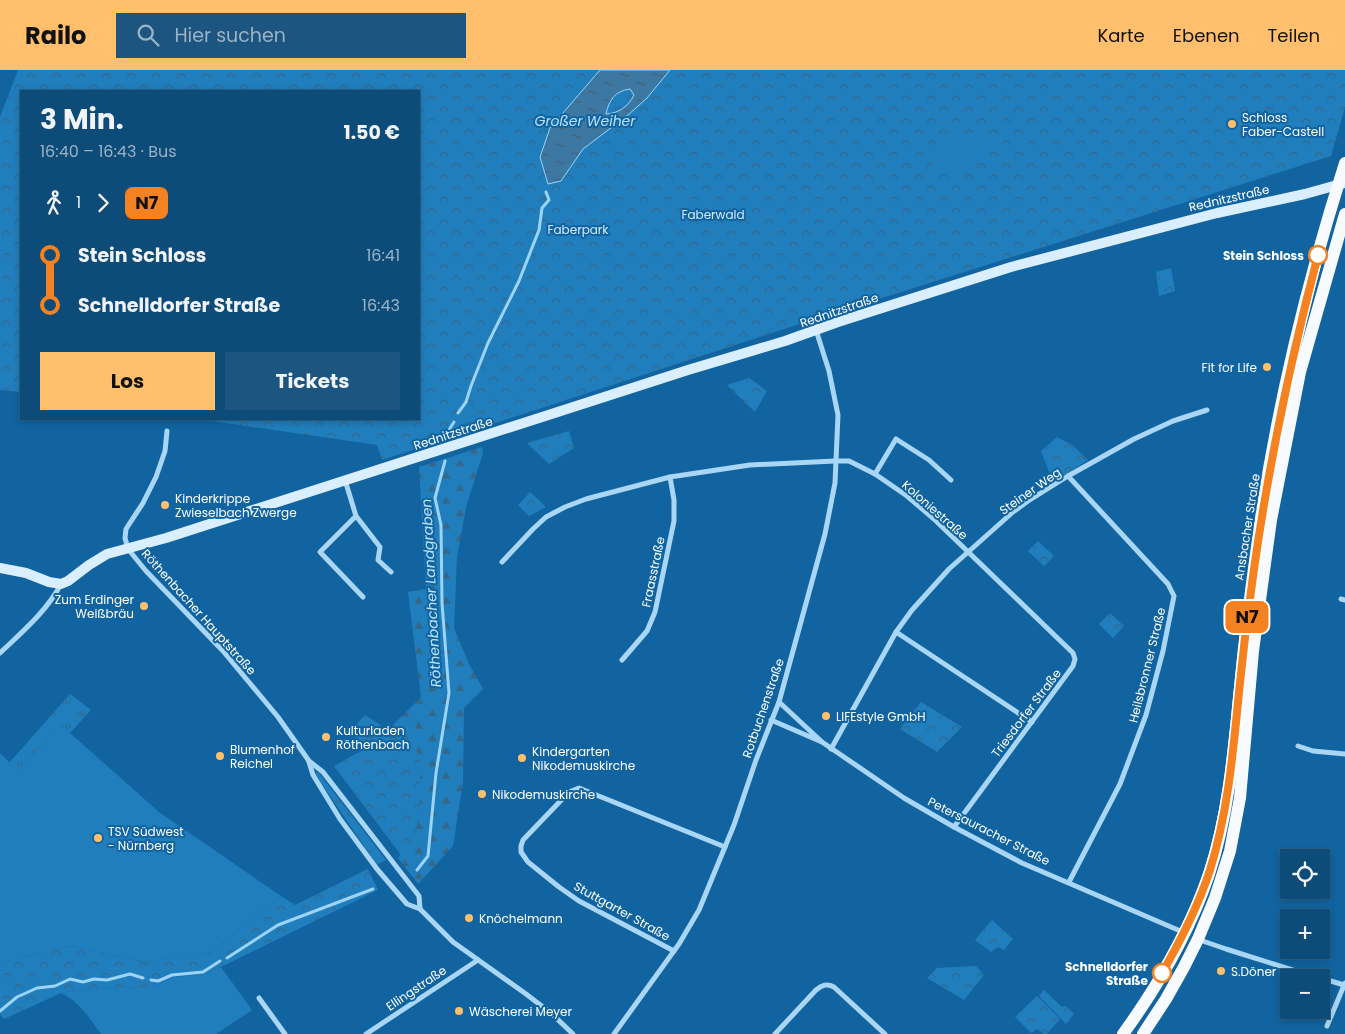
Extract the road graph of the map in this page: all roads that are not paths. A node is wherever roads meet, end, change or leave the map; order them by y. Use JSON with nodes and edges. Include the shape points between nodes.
{"nodes":[{"id":1,"x":1345,"y":163,"type":"edge"},
{"id":2,"x":1342,"y":183,"type":"edge"},
{"id":3,"x":1345,"y":214,"type":"edge"},
{"id":4,"x":816,"y":330,"type":"junction"},
{"id":5,"x":1207,"y":410,"type":"dead end"},
{"id":6,"x":168,"y":431,"type":"dead end"},
{"id":7,"x":835,"y":461,"type":"junction"},
{"id":8,"x":875,"y":474,"type":"junction"},
{"id":9,"x":670,"y":476,"type":"junction"},
{"id":10,"x":1068,"y":476,"type":"junction"},
{"id":11,"x":346,"y":480,"type":"junction"},
{"id":12,"x":951,"y":480,"type":"dead end"},
{"id":13,"x":356,"y":516,"type":"junction"},
{"id":14,"x":128,"y":549,"type":"junction"},
{"id":15,"x":968,"y":552,"type":"junction"},
{"id":16,"x":502,"y":562,"type":"dead end"},
{"id":17,"x":0,"y":568,"type":"edge"},
{"id":18,"x":391,"y":572,"type":"dead end"},
{"id":19,"x":61,"y":584,"type":"junction"},
{"id":20,"x":363,"y":597,"type":"dead end"},
{"id":21,"x":896,"y":632,"type":"junction"},
{"id":22,"x":0,"y":654,"type":"edge"},
{"id":23,"x":622,"y":660,"type":"dead end"},
{"id":24,"x":779,"y":702,"type":"junction"},
{"id":25,"x":771,"y":720,"type":"junction"},
{"id":26,"x":1032,"y":722,"type":"junction"},
{"id":27,"x":822,"y":742,"type":"junction"},
{"id":28,"x":1298,"y":746,"type":"dead end"},
{"id":29,"x":831,"y":749,"type":"junction"},
{"id":30,"x":1345,"y":754,"type":"edge"},
{"id":31,"x":309,"y":762,"type":"junction"},
{"id":32,"x":954,"y":828,"type":"junction"},
{"id":33,"x":725,"y":847,"type":"junction"},
{"id":34,"x":1069,"y":882,"type":"junction"},
{"id":35,"x":420,"y":909,"type":"junction"},
{"id":36,"x":1184,"y":933,"type":"junction"},
{"id":37,"x":1198,"y":939,"type":"junction"},
{"id":38,"x":674,"y":951,"type":"junction"},
{"id":39,"x":478,"y":960,"type":"junction"},
{"id":40,"x":1291,"y":969,"type":"edge"},
{"id":41,"x":1330,"y":980,"type":"edge"},
{"id":42,"x":1345,"y":984,"type":"edge"},
{"id":43,"x":259,"y":998,"type":"dead end"},
{"id":44,"x":1327,"y":1026,"type":"dead end"},
{"id":45,"x":284,"y":1034,"type":"edge"},
{"id":46,"x":366,"y":1034,"type":"edge"},
{"id":47,"x":573,"y":1034,"type":"edge"},
{"id":48,"x":614,"y":1034,"type":"edge"},
{"id":49,"x":776,"y":1034,"type":"edge"},
{"id":50,"x":885,"y":1034,"type":"edge"},
{"id":51,"x":1123,"y":1034,"type":"edge"},
{"id":52,"x":1144,"y":1034,"type":"edge"}],
"edges":[{"from":1,"to":2,"type":"main road","name":"Ansbacher Straße"},
{"from":2,"to":4,"type":"main road","name":"Rednitzstraße","via":[[1026,263]]},
{"from":2,"to":36,"type":"main road","name":"Ansbacher Straße","via":[[1329,215],[1302,319],[1273,452],[1254,569],[1223,818],[1209,871]]},
{"from":3,"to":37,"type":"main road","name":"Ansbacher Straße","via":[[1300,372],[1271,520],[1234,832],[1222,878]]},
{"from":4,"to":7,"type":"street","name":"Rotbuchenstraße","via":[[830,372],[838,415]]},
{"from":4,"to":11,"type":"main road","name":"Rednitzstraße"},
{"from":5,"to":10,"type":"street","name":"Steiner Weg","via":[[1134,439]]},
{"from":6,"to":14,"type":"street","via":[[156,477],[126,529]]},
{"from":7,"to":8,"type":"street","name":"Koloniestraße","via":[[849,461]]},
{"from":7,"to":9,"type":"street","name":"Koloniestraße","via":[[750,465]]},
{"from":7,"to":24,"type":"street","name":"Rotbuchenstraße","via":[[835,483],[825,534]]},
{"from":8,"to":12,"type":"street","via":[[896,439],[929,460]]},
{"from":8,"to":15,"type":"street","name":"Koloniestraße","via":[[908,496]]},
{"from":9,"to":16,"type":"street","name":"Koloniestraße","via":[[565,507],[546,517]]},
{"from":9,"to":23,"type":"street","name":"Fraasstraße","via":[[674,521],[655,612],[647,631]]},
{"from":10,"to":15,"type":"street","name":"Steiner Weg","via":[[1013,512]]},
{"from":10,"to":34,"type":"street","name":"Heilsbronner Straße","via":[[1168,584],[1174,596],[1140,732],[1110,806]]},
{"from":11,"to":13,"type":"street"},
{"from":11,"to":14,"type":"main road","name":"Rednitzstraße"},
{"from":13,"to":18,"type":"street","via":[[380,547],[378,560]]},
{"from":13,"to":20,"type":"street","via":[[320,552]]},
{"from":14,"to":19,"type":"main road","name":"Rednitzstraße","via":[[107,554]]},
{"from":14,"to":31,"type":"street","name":"Röthenbacher Hauptstraße","via":[[223,651]]},
{"from":15,"to":21,"type":"street","name":"Steiner Weg","via":[[929,590]]},
{"from":15,"to":26,"type":"street","name":"Triesdorfer Straße","via":[[1073,653],[1073,666]]},
{"from":17,"to":19,"type":"main road"},
{"from":19,"to":22,"type":"street","via":[[48,606]]},
{"from":21,"to":26,"type":"street"},
{"from":21,"to":29,"type":"street","name":"Steiner Weg"},
{"from":24,"to":25,"type":"street","name":"Rotbuchenstraße"},
{"from":24,"to":27,"type":"street","name":"Petersauracher Straße"},
{"from":25,"to":27,"type":"street","name":"Petersauracher Straße"},
{"from":25,"to":33,"type":"street","name":"Rotbuchenstraße"},
{"from":26,"to":32,"type":"street","name":"Triesdorfer Straße"},
{"from":27,"to":29,"type":"street","name":"Petersauracher Straße"},
{"from":28,"to":30,"type":"street"},
{"from":29,"to":32,"type":"street","name":"Petersauracher Straße"},
{"from":31,"to":35,"type":"street","name":"Röthenbacher Hauptstraße","via":[[323,772],[419,896]]},
{"from":31,"to":35,"type":"street","name":"Röthenbacher Hauptstraße","via":[[313,775],[340,820],[407,904]]},
{"from":32,"to":34,"type":"street","name":"Petersauracher Straße","via":[[1022,863]]},
{"from":33,"to":38,"type":"street","name":"Rotbuchenstraße","via":[[699,910]]},
{"from":33,"to":38,"type":"street","name":"Stuttgarter Straße","via":[[579,788],[568,792],[521,846],[528,862],[560,887]]},
{"from":34,"to":36,"type":"street","name":"Petersauracher Straße"},
{"from":35,"to":39,"type":"street","name":"Röthenbacher Hauptstraße","via":[[453,942]]},
{"from":36,"to":37,"type":"street"},
{"from":36,"to":51,"type":"main road","name":"Ansbacher Straße"},
{"from":37,"to":40,"type":"street"},
{"from":37,"to":52,"type":"main road","name":"Ansbacher Straße"},
{"from":38,"to":48,"type":"street","name":"Rotbuchenstraße"},
{"from":39,"to":46,"type":"street","name":"Ellingstraße"},
{"from":39,"to":47,"type":"street","name":"Röthenbacher Hauptstraße","via":[[552,1014]]},
{"from":41,"to":42,"type":"street"},
{"from":42,"to":44,"type":"street"},
{"from":43,"to":45,"type":"street"},
{"from":49,"to":50,"type":"street","via":[[816,990],[828,984]]}]}
